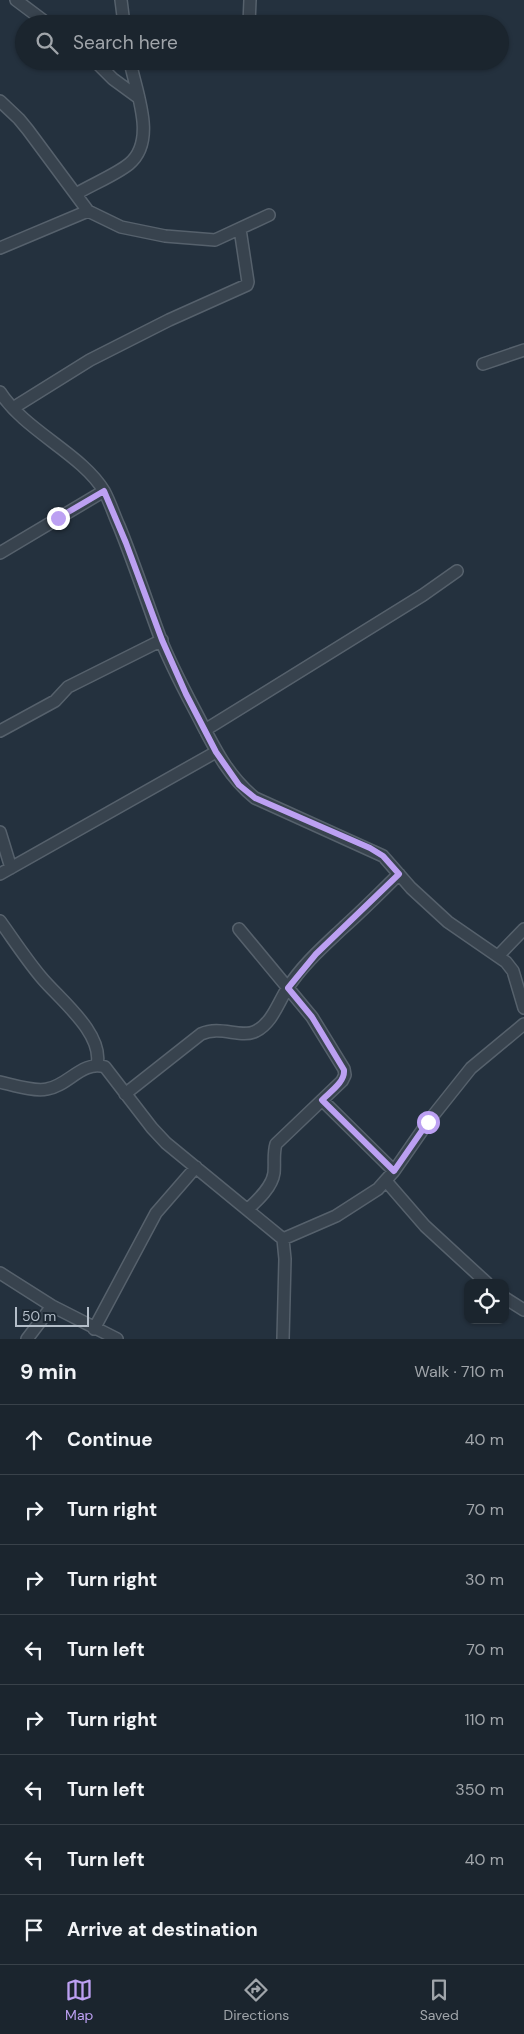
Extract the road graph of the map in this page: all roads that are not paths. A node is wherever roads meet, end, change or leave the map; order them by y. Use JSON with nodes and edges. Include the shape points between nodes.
{"nodes":[{"id":1,"x":16,"y":0,"type":"edge"},
{"id":2,"x":121,"y":0,"type":"edge"},
{"id":3,"x":250,"y":0,"type":"edge"},
{"id":4,"x":36,"y":15,"type":"edge"},
{"id":5,"x":123,"y":15,"type":"edge"},
{"id":6,"x":249,"y":15,"type":"edge"},
{"id":7,"x":104,"y":70,"type":"edge"},
{"id":8,"x":132,"y":70,"type":"edge"},
{"id":9,"x":139,"y":98,"type":"junction"},
{"id":10,"x":0,"y":102,"type":"edge"},
{"id":11,"x":76,"y":194,"type":"junction"},
{"id":12,"x":88,"y":211,"type":"junction"},
{"id":13,"x":270,"y":215,"type":"dead end"},
{"id":14,"x":240,"y":229,"type":"junction"},
{"id":15,"x":0,"y":248,"type":"edge"},
{"id":16,"x":524,"y":350,"type":"edge"},
{"id":17,"x":483,"y":364,"type":"dead end"},
{"id":18,"x":0,"y":392,"type":"edge"},
{"id":19,"x":13,"y":408,"type":"junction"},
{"id":20,"x":104,"y":491,"type":"junction"},
{"id":21,"x":0,"y":553,"type":"edge"},
{"id":22,"x":457,"y":572,"type":"dead end"},
{"id":23,"x":162,"y":640,"type":"junction"},
{"id":24,"x":205,"y":730,"type":"junction"},
{"id":25,"x":0,"y":731,"type":"edge"},
{"id":26,"x":216,"y":752,"type":"junction"},
{"id":27,"x":0,"y":832,"type":"edge"},
{"id":28,"x":11,"y":868,"type":"junction"},
{"id":29,"x":0,"y":874,"type":"edge"},
{"id":30,"x":399,"y":874,"type":"junction"},
{"id":31,"x":0,"y":920,"type":"edge"},
{"id":32,"x":239,"y":929,"type":"dead end"},
{"id":33,"x":524,"y":930,"type":"edge"},
{"id":34,"x":498,"y":956,"type":"junction"},
{"id":35,"x":288,"y":988,"type":"junction"},
{"id":36,"x":524,"y":1008,"type":"edge"},
{"id":37,"x":524,"y":1024,"type":"edge"},
{"id":38,"x":97,"y":1065,"type":"junction"},
{"id":39,"x":0,"y":1082,"type":"edge"},
{"id":40,"x":124,"y":1094,"type":"junction"},
{"id":41,"x":322,"y":1100,"type":"junction"},
{"id":42,"x":196,"y":1167,"type":"junction"},
{"id":43,"x":394,"y":1171,"type":"junction"},
{"id":44,"x":386,"y":1181,"type":"junction"},
{"id":45,"x":248,"y":1209,"type":"junction"},
{"id":46,"x":283,"y":1239,"type":"junction"},
{"id":47,"x":0,"y":1273,"type":"edge"},
{"id":48,"x":483,"y":1279,"type":"edge"},
{"id":49,"x":509,"y":1301,"type":"edge"},
{"id":50,"x":52,"y":1306,"type":"junction"},
{"id":51,"x":524,"y":1310,"type":"edge"},
{"id":52,"x":94,"y":1329,"type":"junction"},
{"id":53,"x":27,"y":1339,"type":"edge"},
{"id":54,"x":118,"y":1339,"type":"edge"},
{"id":55,"x":283,"y":1339,"type":"edge"}],
"edges":[{"from":1,"to":4,"type":"street"},
{"from":2,"to":5,"type":"street"},
{"from":3,"to":6,"type":"street"},
{"from":7,"to":9,"type":"street"},
{"from":8,"to":9,"type":"street"},
{"from":9,"to":11,"type":"street","via":[[144,128],[140,147],[130,163]]},
{"from":10,"to":11,"type":"street","via":[[19,119]]},
{"from":11,"to":12,"type":"street"},
{"from":12,"to":14,"type":"street","via":[[121,227],[166,236],[215,240]]},
{"from":12,"to":15,"type":"street"},
{"from":13,"to":14,"type":"street"},
{"from":14,"to":19,"type":"street","via":[[247,286],[169,320],[90,360]]},
{"from":16,"to":17,"type":"street"},
{"from":18,"to":19,"type":"street"},
{"from":19,"to":20,"type":"street","via":[[79,464]]},
{"from":20,"to":21,"type":"street"},
{"from":20,"to":23,"type":"street"},
{"from":22,"to":24,"type":"street"},
{"from":23,"to":24,"type":"street"},
{"from":23,"to":25,"type":"street","via":[[68,687],[55,701]]},
{"from":24,"to":26,"type":"street"},
{"from":26,"to":28,"type":"street"},
{"from":26,"to":30,"type":"street","via":[[239,785],[255,798],[370,848],[383,856]]},
{"from":27,"to":28,"type":"street"},
{"from":28,"to":29,"type":"street"},
{"from":30,"to":34,"type":"street","via":[[448,922]]},
{"from":30,"to":35,"type":"street","via":[[316,954]]},
{"from":31,"to":38,"type":"street","via":[[42,979],[77,1016],[98,1048]]},
{"from":32,"to":35,"type":"street"},
{"from":33,"to":34,"type":"street"},
{"from":34,"to":36,"type":"street","via":[[513,971]]},
{"from":35,"to":40,"type":"street","via":[[259,1030],[251,1034],[217,1029],[201,1034]]},
{"from":35,"to":41,"type":"street","via":[[312,1017],[344,1070],[342,1081]]},
{"from":37,"to":43,"type":"street","via":[[471,1068]]},
{"from":38,"to":39,"type":"street","via":[[89,1066],[47,1089]]},
{"from":38,"to":40,"type":"street","via":[[104,1067]]},
{"from":40,"to":42,"type":"street","via":[[152,1128]]},
{"from":41,"to":43,"type":"street"},
{"from":41,"to":45,"type":"street","via":[[276,1144],[270,1184]]},
{"from":42,"to":45,"type":"street"},
{"from":42,"to":52,"type":"street","via":[[156,1212]]},
{"from":43,"to":44,"type":"street"},
{"from":44,"to":46,"type":"street","via":[[336,1216]]},
{"from":44,"to":48,"type":"street","via":[[425,1226]]},
{"from":45,"to":46,"type":"street"},
{"from":46,"to":55,"type":"street"},
{"from":47,"to":50,"type":"street"},
{"from":49,"to":51,"type":"street"},
{"from":50,"to":52,"type":"street"},
{"from":50,"to":53,"type":"street"},
{"from":52,"to":54,"type":"street"}]}
